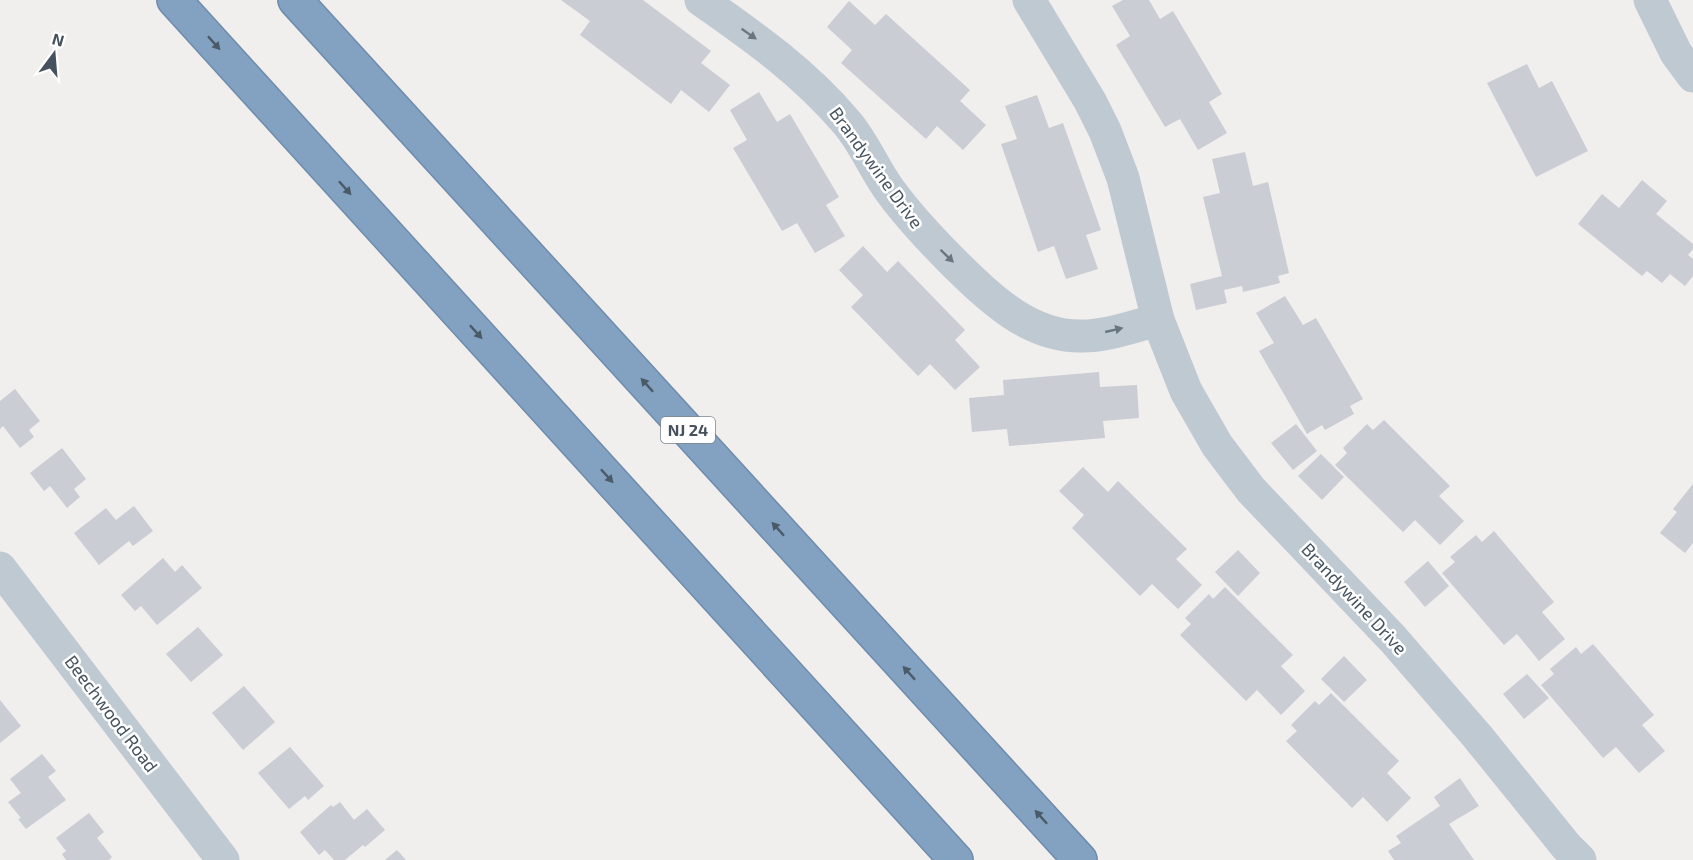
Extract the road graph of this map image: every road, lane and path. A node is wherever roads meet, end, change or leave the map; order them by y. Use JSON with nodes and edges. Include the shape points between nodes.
{"nodes":[{"id":1,"x":174,"y":0,"type":"edge"},
{"id":2,"x":296,"y":0,"type":"edge"},
{"id":3,"x":701,"y":0,"type":"edge"},
{"id":4,"x":1029,"y":0,"type":"edge"},
{"id":5,"x":1650,"y":0,"type":"edge"},
{"id":6,"x":1693,"y":76,"type":"edge"},
{"id":7,"x":1158,"y":320,"type":"junction"},
{"id":8,"x":0,"y":568,"type":"edge"},
{"id":9,"x":223,"y":860,"type":"edge"},
{"id":10,"x":956,"y":860,"type":"edge"},
{"id":11,"x":1080,"y":860,"type":"edge"},
{"id":12,"x":1580,"y":860,"type":"edge"},
{"id":13,"x":1594,"y":860,"type":"edge"}],
"edges":[{"from":1,"to":10,"type":"highway","one_way":true},
{"from":11,"to":2,"type":"highway","number":"NJ 24","one_way":true},
{"from":3,"to":7,"type":"street","name":"Brandywine Drive","one_way":true,"via":[[777,54],[819,91],[849,125],[890,191],[921,230],[994,301],[1025,322],[1058,334],[1092,335]]},
{"from":4,"to":7,"type":"street","name":"Brandywine Drive","via":[[1106,131],[1123,178]]},
{"from":5,"to":6,"type":"street"},
{"from":7,"to":12,"type":"street","name":"Brandywine Drive","via":[[1186,391],[1217,445],[1251,490],[1393,639]]},
{"from":8,"to":9,"type":"street","name":"Beechwood Road"},
{"from":12,"to":13,"type":"street","name":"Brandywine Drive"}]}
